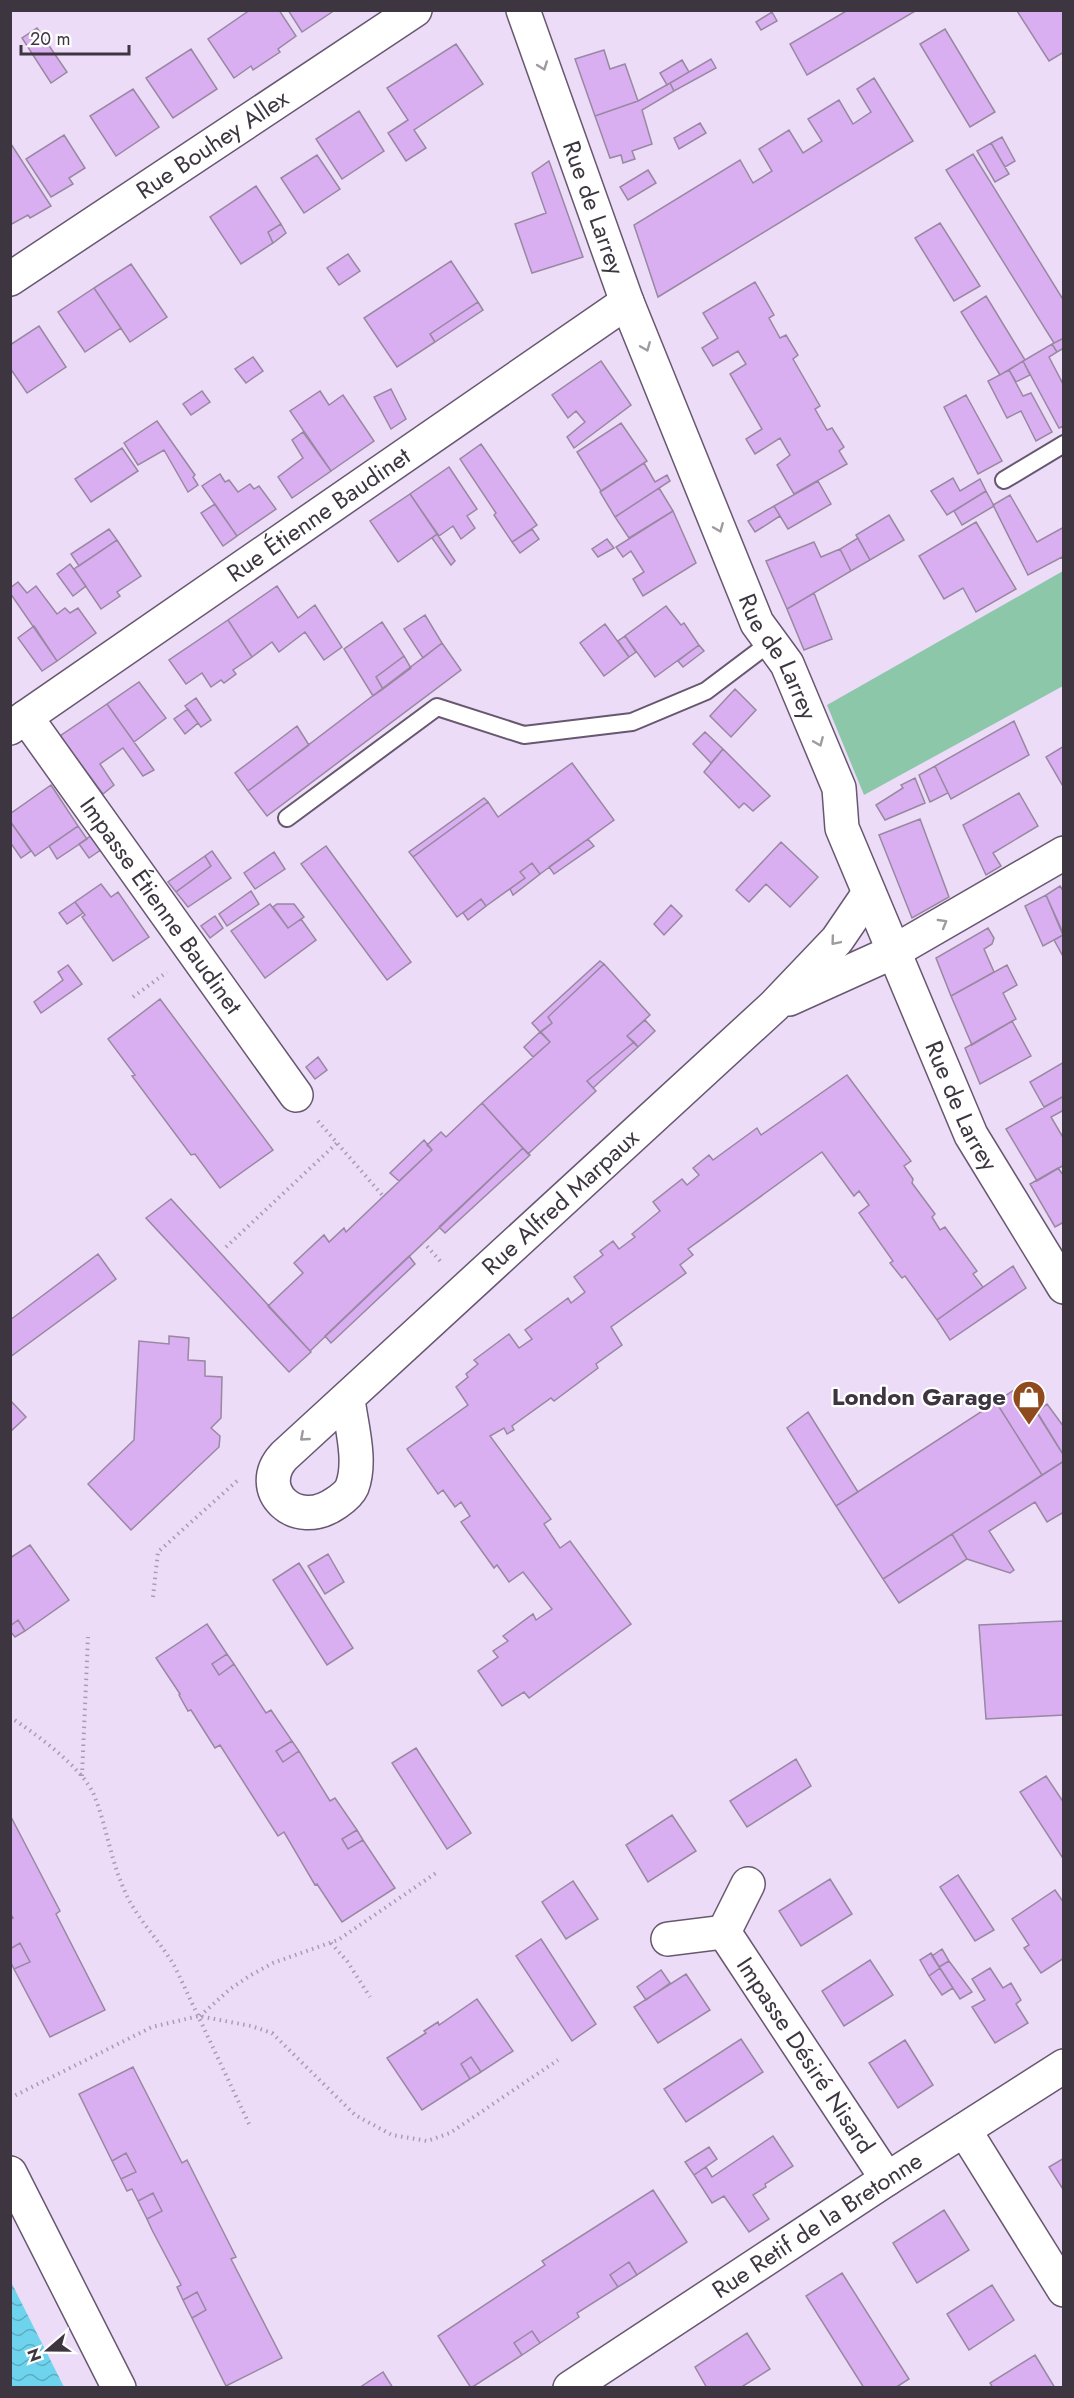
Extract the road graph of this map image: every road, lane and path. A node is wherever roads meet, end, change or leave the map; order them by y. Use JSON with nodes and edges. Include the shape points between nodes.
{"nodes":[{"id":1,"x":415,"y":10,"type":"edge"},
{"id":2,"x":523,"y":10,"type":"edge"},
{"id":3,"x":10,"y":279,"type":"edge"},
{"id":4,"x":627,"y":302,"type":"junction"},
{"id":5,"x":1064,"y":444,"type":"edge"},
{"id":6,"x":1004,"y":480,"type":"dead end"},
{"id":7,"x":771,"y":642,"type":"junction"},
{"id":8,"x":18,"y":723,"type":"edge"},
{"id":9,"x":287,"y":818,"type":"dead end"},
{"id":10,"x":1064,"y":853,"type":"edge"},
{"id":11,"x":869,"y":893,"type":"junction"},
{"id":12,"x":892,"y":952,"type":"junction"},
{"id":13,"x":163,"y":975,"type":"dead end"},
{"id":14,"x":133,"y":997,"type":"dead end"},
{"id":15,"x":774,"y":1006,"type":"junction"},
{"id":16,"x":296,"y":1095,"type":"joint"},
{"id":17,"x":338,"y":1143,"type":"junction"},
{"id":18,"x":383,"y":1196,"type":"dead end"},
{"id":19,"x":226,"y":1247,"type":"dead end"},
{"id":20,"x":1064,"y":1287,"type":"edge"},
{"id":21,"x":348,"y":1399,"type":"junction"},
{"id":22,"x":276,"y":1465,"type":"junction"},
{"id":23,"x":153,"y":1597,"type":"dead end"},
{"id":24,"x":88,"y":1637,"type":"dead end"},
{"id":25,"x":10,"y":1717,"type":"edge"},
{"id":26,"x":82,"y":1776,"type":"junction"},
{"id":27,"x":436,"y":1873,"type":"dead end"},
{"id":28,"x":748,"y":1884,"type":"dead end"},
{"id":29,"x":724,"y":1932,"type":"junction"},
{"id":30,"x":668,"y":1939,"type":"dead end"},
{"id":31,"x":331,"y":1943,"type":"junction"},
{"id":32,"x":370,"y":1997,"type":"dead end"},
{"id":33,"x":199,"y":2016,"type":"junction"},
{"id":34,"x":558,"y":2060,"type":"dead end"},
{"id":35,"x":1064,"y":2066,"type":"edge"},
{"id":36,"x":10,"y":2097,"type":"edge"},
{"id":37,"x":250,"y":2126,"type":"dead end"},
{"id":38,"x":965,"y":2131,"type":"junction"},
{"id":39,"x":10,"y":2173,"type":"edge"},
{"id":40,"x":887,"y":2179,"type":"junction"},
{"id":41,"x":1064,"y":2290,"type":"edge"},
{"id":42,"x":119,"y":2388,"type":"edge"},
{"id":43,"x":570,"y":2388,"type":"edge"}],
"edges":[{"from":1,"to":3,"type":"street","name":"Rue Bouhey Allex"},
{"from":2,"to":4,"type":"street","name":"Rue de Larrey","one_way":true},
{"from":4,"to":7,"type":"street","name":"Rue de Larrey","one_way":true,"via":[[757,623]]},
{"from":4,"to":8,"type":"street","name":"Rue Étienne Baudinet"},
{"from":5,"to":6,"type":"lane"},
{"from":7,"to":9,"type":"lane","via":[[706,691],[632,722],[524,735],[437,707]]},
{"from":7,"to":11,"type":"street","name":"Rue de Larrey","one_way":true,"via":[[786,664],[839,788],[843,828]]},
{"from":8,"to":16,"type":"street","name":"Impasse Étienne Baudinet"},
{"from":12,"to":10,"type":"street","name":"Rue Alfred Marpaux","one_way":true},
{"from":11,"to":12,"type":"street","name":"Rue de Larrey"},
{"from":11,"to":15,"type":"street","name":"Rue Alfred Marpaux","one_way":true,"via":[[837,940]]},
{"from":12,"to":15,"type":"street","name":"Rue Alfred Marpaux"},
{"from":12,"to":20,"type":"street","name":"Rue de Larrey","via":[[971,1135]]},
{"from":13,"to":14,"type":"path"},
{"from":15,"to":21,"type":"street","name":"Rue Alfred Marpaux"},
{"from":16,"to":17,"type":"path"},
{"from":17,"to":18,"type":"path"},
{"from":17,"to":19,"type":"path"},
{"from":21,"to":22,"type":"street","name":"Rue Alfred Marpaux","one_way":true},
{"from":21,"to":22,"type":"street","via":[[356,1460],[352,1488],[346,1496],[316,1513],[296,1512],[276,1491]]},
{"from":22,"to":23,"type":"path","via":[[239,1479],[158,1552]]},
{"from":24,"to":26,"type":"path"},
{"from":25,"to":26,"type":"path"},
{"from":26,"to":33,"type":"path","via":[[93,1794],[123,1888],[137,1916],[166,1952]]},
{"from":27,"to":31,"type":"path"},
{"from":28,"to":29,"type":"street","name":"Impasse Désiré Nisard"},
{"from":29,"to":30,"type":"street","name":"Impasse Désiré Nisard"},
{"from":29,"to":40,"type":"street","name":"Impasse Désiré Nisard"},
{"from":31,"to":32,"type":"path","via":[[347,1960]]},
{"from":31,"to":33,"type":"path","via":[[251,1975]]},
{"from":33,"to":34,"type":"path","via":[[272,2033],[355,2115],[380,2130],[414,2140],[440,2139]]},
{"from":33,"to":36,"type":"path","via":[[152,2027]]},
{"from":33,"to":37,"type":"path"},
{"from":35,"to":38,"type":"street","name":"Rue Retif de la Bretonne"},
{"from":38,"to":40,"type":"street","name":"Rue Retif de la Bretonne"},
{"from":38,"to":41,"type":"street"},
{"from":39,"to":42,"type":"street"},
{"from":40,"to":43,"type":"street","name":"Rue Retif de la Bretonne"}]}
